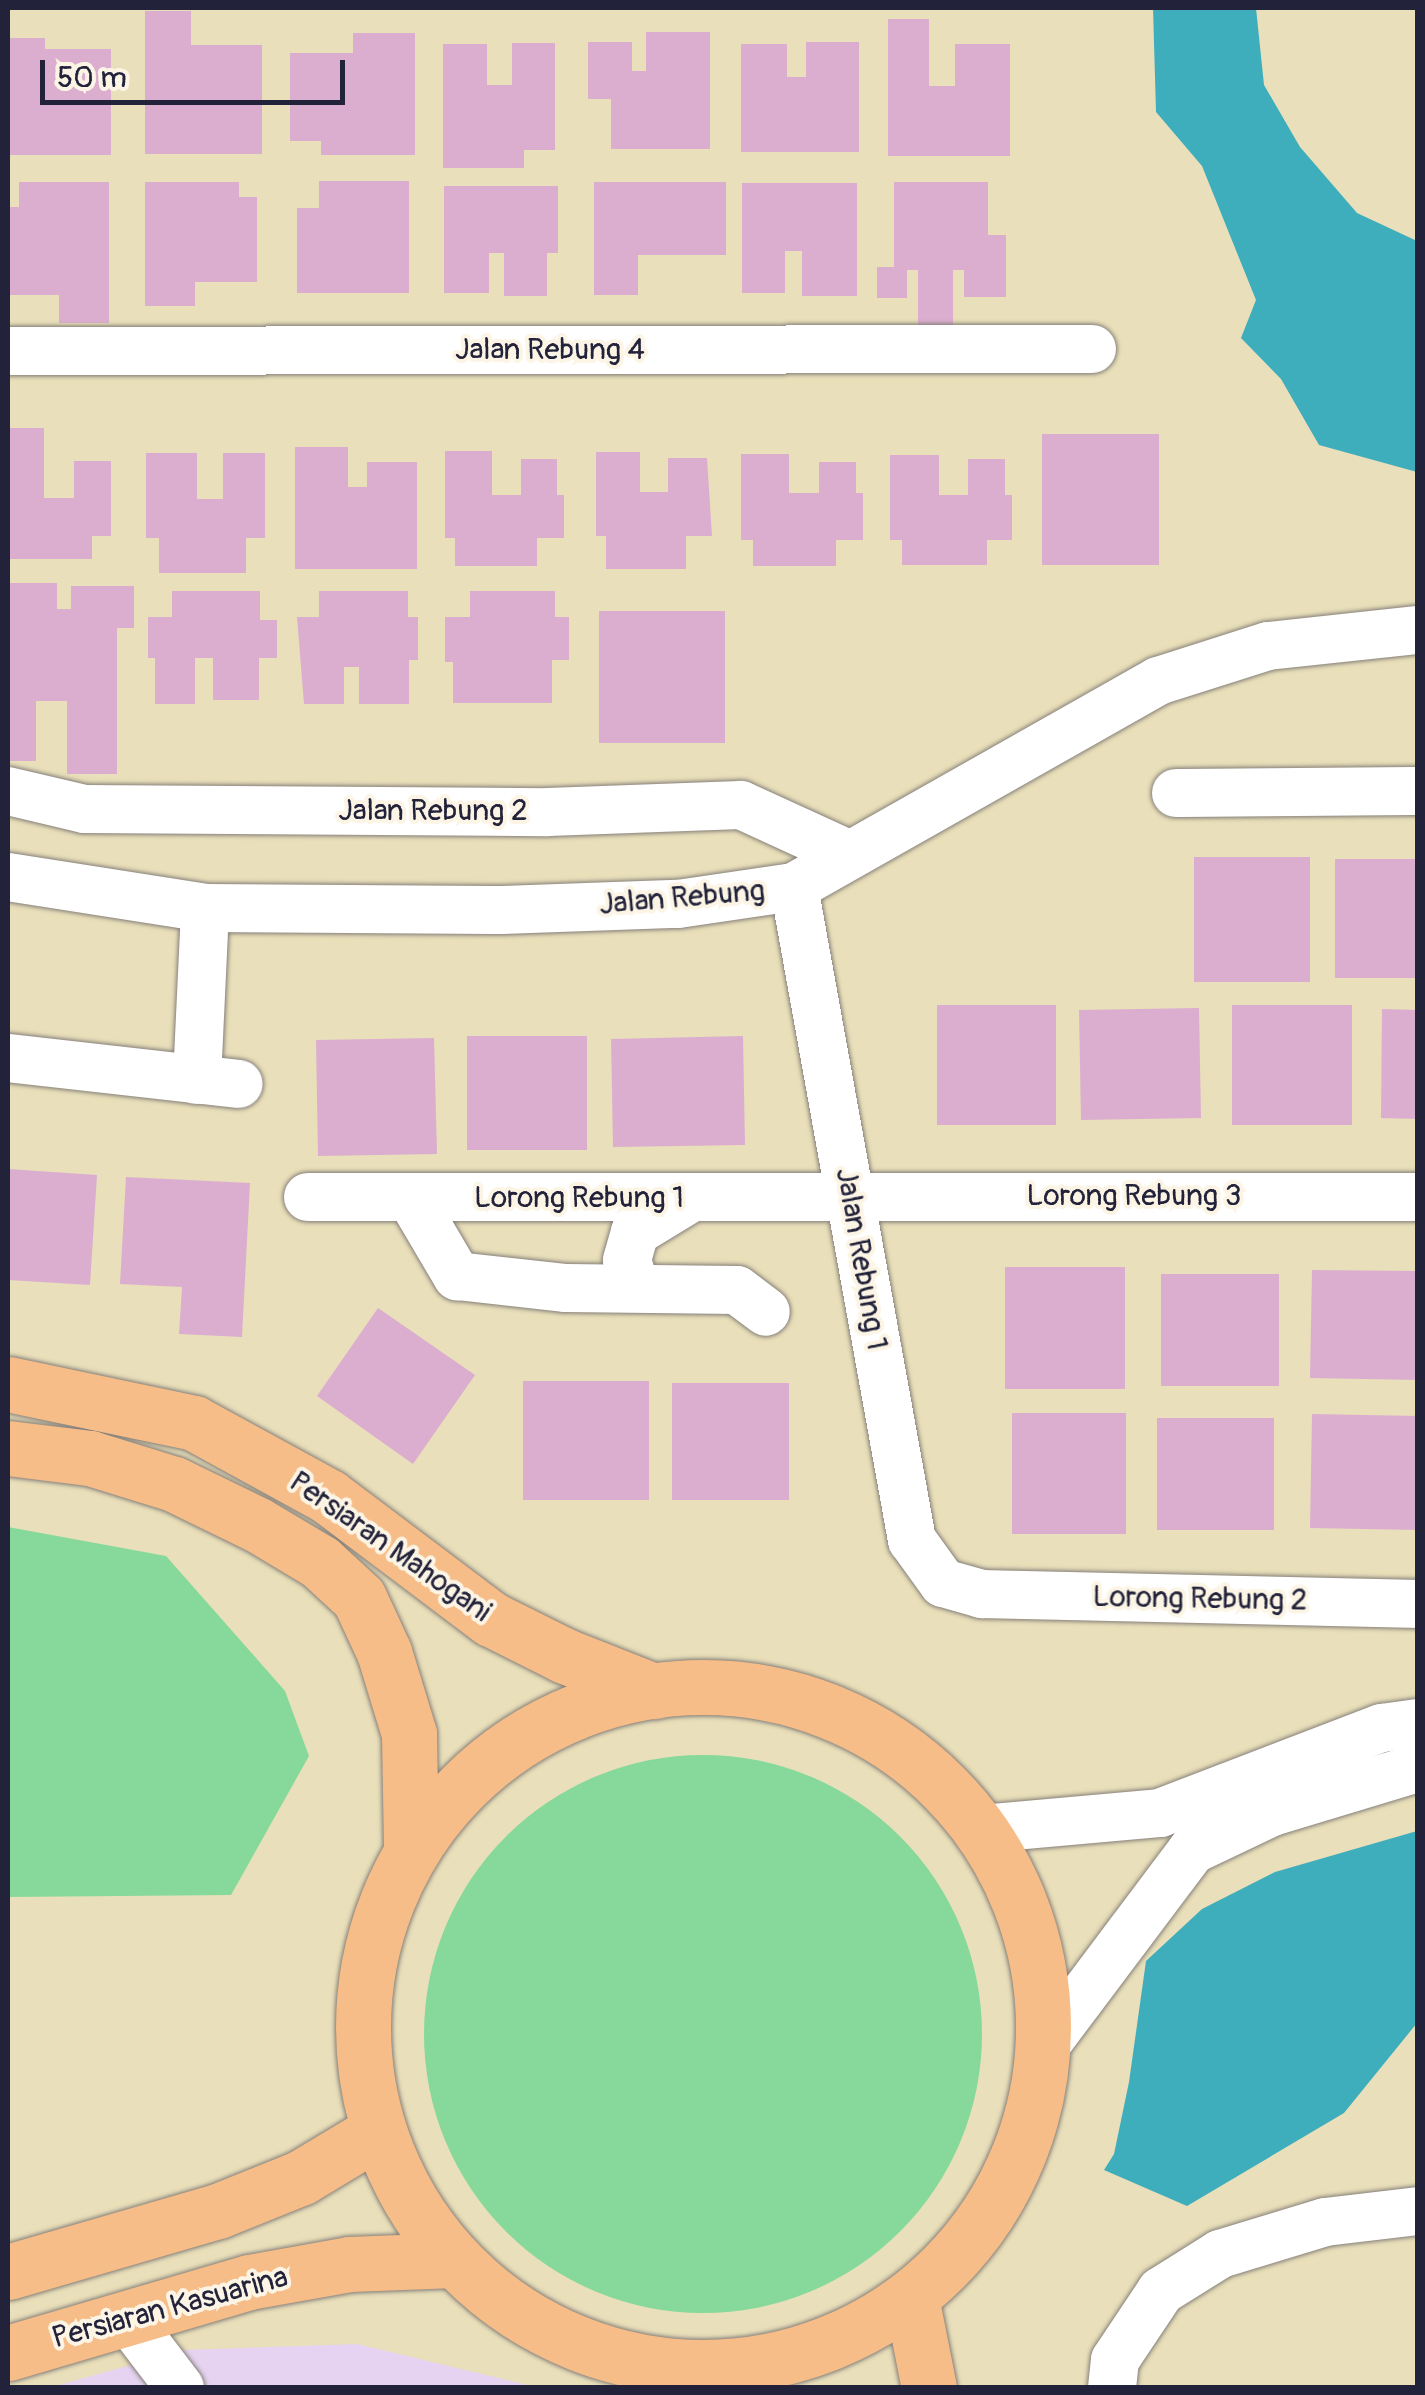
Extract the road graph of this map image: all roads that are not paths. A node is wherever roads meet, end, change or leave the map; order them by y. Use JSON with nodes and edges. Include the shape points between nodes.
{"nodes":[{"id":1,"x":1092,"y":349,"type":"dead end"},
{"id":2,"x":8,"y":350,"type":"edge"},
{"id":3,"x":1418,"y":630,"type":"edge"},
{"id":4,"x":8,"y":791,"type":"edge"},
{"id":5,"x":1418,"y":792,"type":"edge"},
{"id":6,"x":1176,"y":793,"type":"dead end"},
{"id":7,"x":848,"y":854,"type":"junction"},
{"id":8,"x":8,"y":876,"type":"edge"},
{"id":9,"x":794,"y":887,"type":"junction"},
{"id":10,"x":205,"y":908,"type":"junction"},
{"id":11,"x":8,"y":1058,"type":"edge"},
{"id":12,"x":850,"y":1196,"type":"junction"},
{"id":13,"x":1418,"y":1197,"type":"edge"},
{"id":14,"x":308,"y":1198,"type":"dead end"},
{"id":15,"x":411,"y":1198,"type":"junction"},
{"id":16,"x":689,"y":1199,"type":"junction"},
{"id":17,"x":635,"y":1286,"type":"junction"},
{"id":18,"x":766,"y":1312,"type":"dead end"},
{"id":19,"x":8,"y":1384,"type":"edge"},
{"id":20,"x":8,"y":1448,"type":"edge"},
{"id":21,"x":982,"y":1594,"type":"joint"},
{"id":22,"x":1418,"y":1604,"type":"edge"},
{"id":23,"x":654,"y":1691,"type":"junction"},
{"id":24,"x":1418,"y":1724,"type":"edge"},
{"id":25,"x":1418,"y":1768,"type":"edge"},
{"id":26,"x":981,"y":1829,"type":"junction"},
{"id":27,"x":412,"y":1849,"type":"junction"},
{"id":28,"x":1045,"y":2046,"type":"junction"},
{"id":29,"x":377,"y":2132,"type":"junction"},
{"id":30,"x":1418,"y":2211,"type":"edge"},
{"id":31,"x":453,"y":2260,"type":"junction"},
{"id":32,"x":8,"y":2272,"type":"edge"},
{"id":33,"x":912,"y":2297,"type":"junction"},
{"id":34,"x":126,"y":2317,"type":"junction"},
{"id":35,"x":8,"y":2353,"type":"edge"},
{"id":36,"x":758,"y":2376,"type":"edge"},
{"id":37,"x":174,"y":2387,"type":"edge"},
{"id":38,"x":929,"y":2388,"type":"edge"},
{"id":39,"x":1112,"y":2388,"type":"edge"}],
"edges":[{"from":1,"to":2,"type":"street","name":"Jalan Rebung 4"},
{"from":3,"to":7,"type":"street","name":"Jalan Rebung","via":[[1268,646],[1158,681]]},
{"from":4,"to":7,"type":"street","name":"Jalan Rebung 2","via":[[84,809],[548,812],[741,804]]},
{"from":5,"to":6,"type":"street"},
{"from":7,"to":9,"type":"street","name":"Jalan Rebung"},
{"from":8,"to":10,"type":"street","name":"Jalan Rebung"},
{"from":9,"to":10,"type":"street","name":"Jalan Rebung","via":[[658,905]]},
{"from":9,"to":12,"type":"street","name":"Jalan Rebung 1"},
{"from":10,"to":11,"type":"street","via":[[218,1082]]},
{"from":12,"to":13,"type":"street","name":"Lorong Rebung 3"},
{"from":12,"to":16,"type":"street","name":"Lorong Rebung 1"},
{"from":12,"to":21,"type":"street","name":"Jalan Rebung 1","via":[[912,1540],[943,1583]]},
{"from":14,"to":15,"type":"street","name":"Lorong Rebung 1"},
{"from":15,"to":16,"type":"street","name":"Lorong Rebung 1"},
{"from":15,"to":17,"type":"street","via":[[457,1276],[566,1288]]},
{"from":16,"to":17,"type":"street","via":[[635,1232],[627,1260]]},
{"from":17,"to":18,"type":"street","via":[[737,1290]]},
{"from":19,"to":23,"type":"main road","name":"Persiaran Mahogani","via":[[194,1423],[329,1496],[491,1618]]},
{"from":20,"to":27,"type":"main road","name":"Persiaran Mahogani","via":[[90,1458],[174,1484],[320,1562],[359,1598],[409,1734]]},
{"from":21,"to":22,"type":"street","name":"Lorong Rebung 2"},
{"from":23,"to":26,"type":"main road","via":[[728,1688],[820,1709],[871,1730],[931,1774]]},
{"from":23,"to":27,"type":"main road","via":[[582,1709],[515,1742],[458,1790]]},
{"from":24,"to":26,"type":"street","via":[[1382,1728],[1160,1813]]},
{"from":25,"to":28,"type":"street","via":[[1272,1812],[1192,1850]]},
{"from":26,"to":28,"type":"main road","via":[[1019,1896],[1036,1951]]},
{"from":27,"to":29,"type":"main road","via":[[385,1902],[368,1958],[363,2075]]},
{"from":28,"to":33,"type":"main road","via":[[1026,2142],[980,2228]]},
{"from":29,"to":31,"type":"main road","via":[[396,2178]]},
{"from":29,"to":32,"type":"main road","via":[[302,2176],[218,2211]]},
{"from":30,"to":39,"type":"street","via":[[1325,2222],[1220,2254],[1162,2291],[1115,2360]]},
{"from":31,"to":34,"type":"main road","name":"Persiaran Kasuarina","via":[[350,2264]]},
{"from":31,"to":36,"type":"main road","via":[[516,2313],[589,2348]]},
{"from":33,"to":36,"type":"main road","via":[[862,2329]]},
{"from":33,"to":38,"type":"main road"},
{"from":34,"to":35,"type":"main road","name":"Persiaran Kasuarina"},
{"from":34,"to":37,"type":"street"}]}
